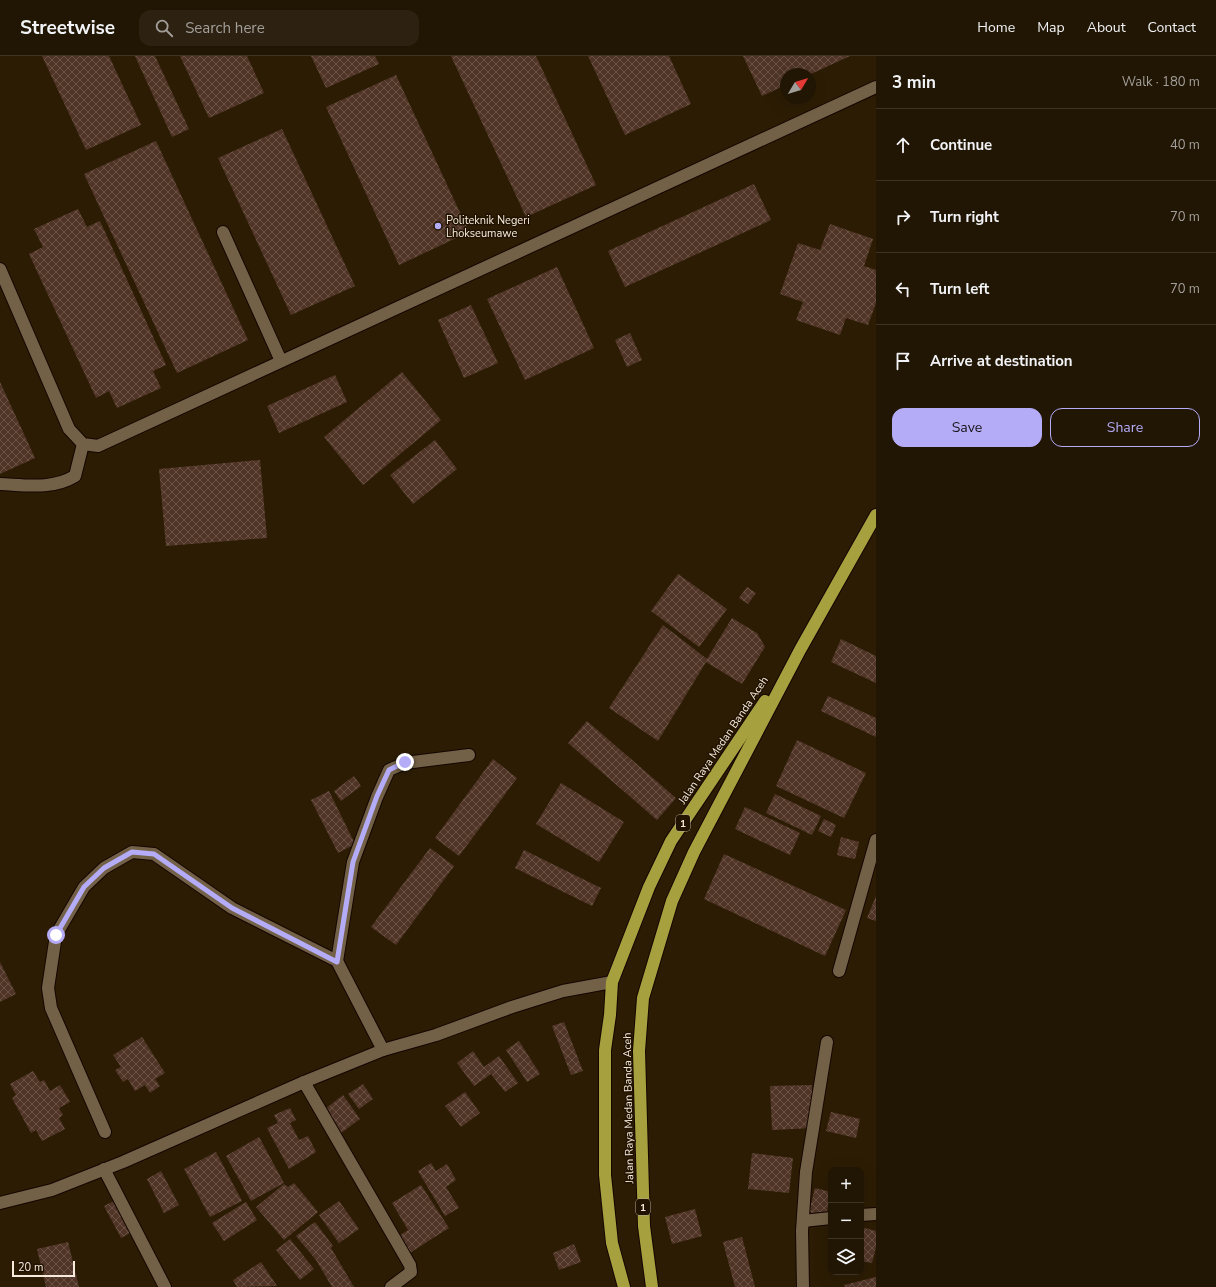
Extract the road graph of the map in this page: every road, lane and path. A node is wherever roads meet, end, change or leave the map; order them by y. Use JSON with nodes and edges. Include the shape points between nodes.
{"nodes":[{"id":1,"x":876,"y":87,"type":"edge"},
{"id":2,"x":223,"y":232,"type":"dead end"},
{"id":3,"x":0,"y":269,"type":"edge"},
{"id":4,"x":282,"y":361,"type":"junction"},
{"id":5,"x":83,"y":444,"type":"junction"},
{"id":6,"x":0,"y":484,"type":"edge"},
{"id":7,"x":876,"y":515,"type":"edge"},
{"id":8,"x":800,"y":650,"type":"junction"},
{"id":9,"x":469,"y":755,"type":"dead end"},
{"id":10,"x":876,"y":840,"type":"edge"},
{"id":11,"x":337,"y":962,"type":"junction"},
{"id":12,"x":839,"y":971,"type":"dead end"},
{"id":13,"x":612,"y":982,"type":"junction"},
{"id":14,"x":827,"y":1042,"type":"dead end"},
{"id":15,"x":383,"y":1050,"type":"junction"},
{"id":16,"x":304,"y":1082,"type":"junction"},
{"id":17,"x":105,"y":1132,"type":"dead end"},
{"id":18,"x":104,"y":1169,"type":"junction"},
{"id":19,"x":0,"y":1203,"type":"edge"},
{"id":20,"x":876,"y":1214,"type":"edge"},
{"id":21,"x":864,"y":1215,"type":"edge"},
{"id":22,"x":828,"y":1218,"type":"edge"},
{"id":23,"x":803,"y":1221,"type":"junction"},
{"id":24,"x":165,"y":1287,"type":"edge"},
{"id":25,"x":391,"y":1287,"type":"edge"},
{"id":26,"x":624,"y":1287,"type":"edge"},
{"id":27,"x":652,"y":1287,"type":"edge"},
{"id":28,"x":803,"y":1287,"type":"edge"}],
"edges":[{"from":1,"to":4,"type":"street"},
{"from":2,"to":4,"type":"street"},
{"from":3,"to":5,"type":"street","via":[[69,430]]},
{"from":4,"to":5,"type":"street","via":[[98,446]]},
{"from":5,"to":6,"type":"street","via":[[75,476],[65,482],[45,486]]},
{"from":7,"to":8,"type":"highway","name":"Jalan Raya Medan Banda Aceh","number":"1"},
{"from":8,"to":13,"type":"highway","name":"Jalan Raya Medan Banda Aceh","number":"1","via":[[671,841],[648,887]]},
{"from":8,"to":27,"type":"highway","name":"Jalan Raya Medan Banda Aceh","number":"1","via":[[694,852],[672,901],[643,998],[639,1051],[644,1226]]},
{"from":9,"to":11,"type":"street","via":[[405,762],[389,770],[353,862]]},
{"from":10,"to":12,"type":"street"},
{"from":11,"to":15,"type":"street"},
{"from":11,"to":17,"type":"street","via":[[232,908],[154,854],[132,852],[104,868],[84,887],[56,935],[48,988],[51,1008]]},
{"from":13,"to":15,"type":"street","via":[[563,990],[436,1035]]},
{"from":13,"to":26,"type":"highway","name":"Jalan Raya Medan Banda Aceh","number":"1","via":[[605,1050],[605,1175],[612,1243]]},
{"from":14,"to":23,"type":"street","via":[[806,1172]]},
{"from":15,"to":16,"type":"street"},
{"from":16,"to":18,"type":"street"},
{"from":16,"to":25,"type":"street","via":[[410,1266],[411,1272]]},
{"from":18,"to":19,"type":"street","via":[[52,1190]]},
{"from":18,"to":24,"type":"street"},
{"from":20,"to":21,"type":"street"},
{"from":22,"to":23,"type":"street"},
{"from":23,"to":28,"type":"street"}]}
